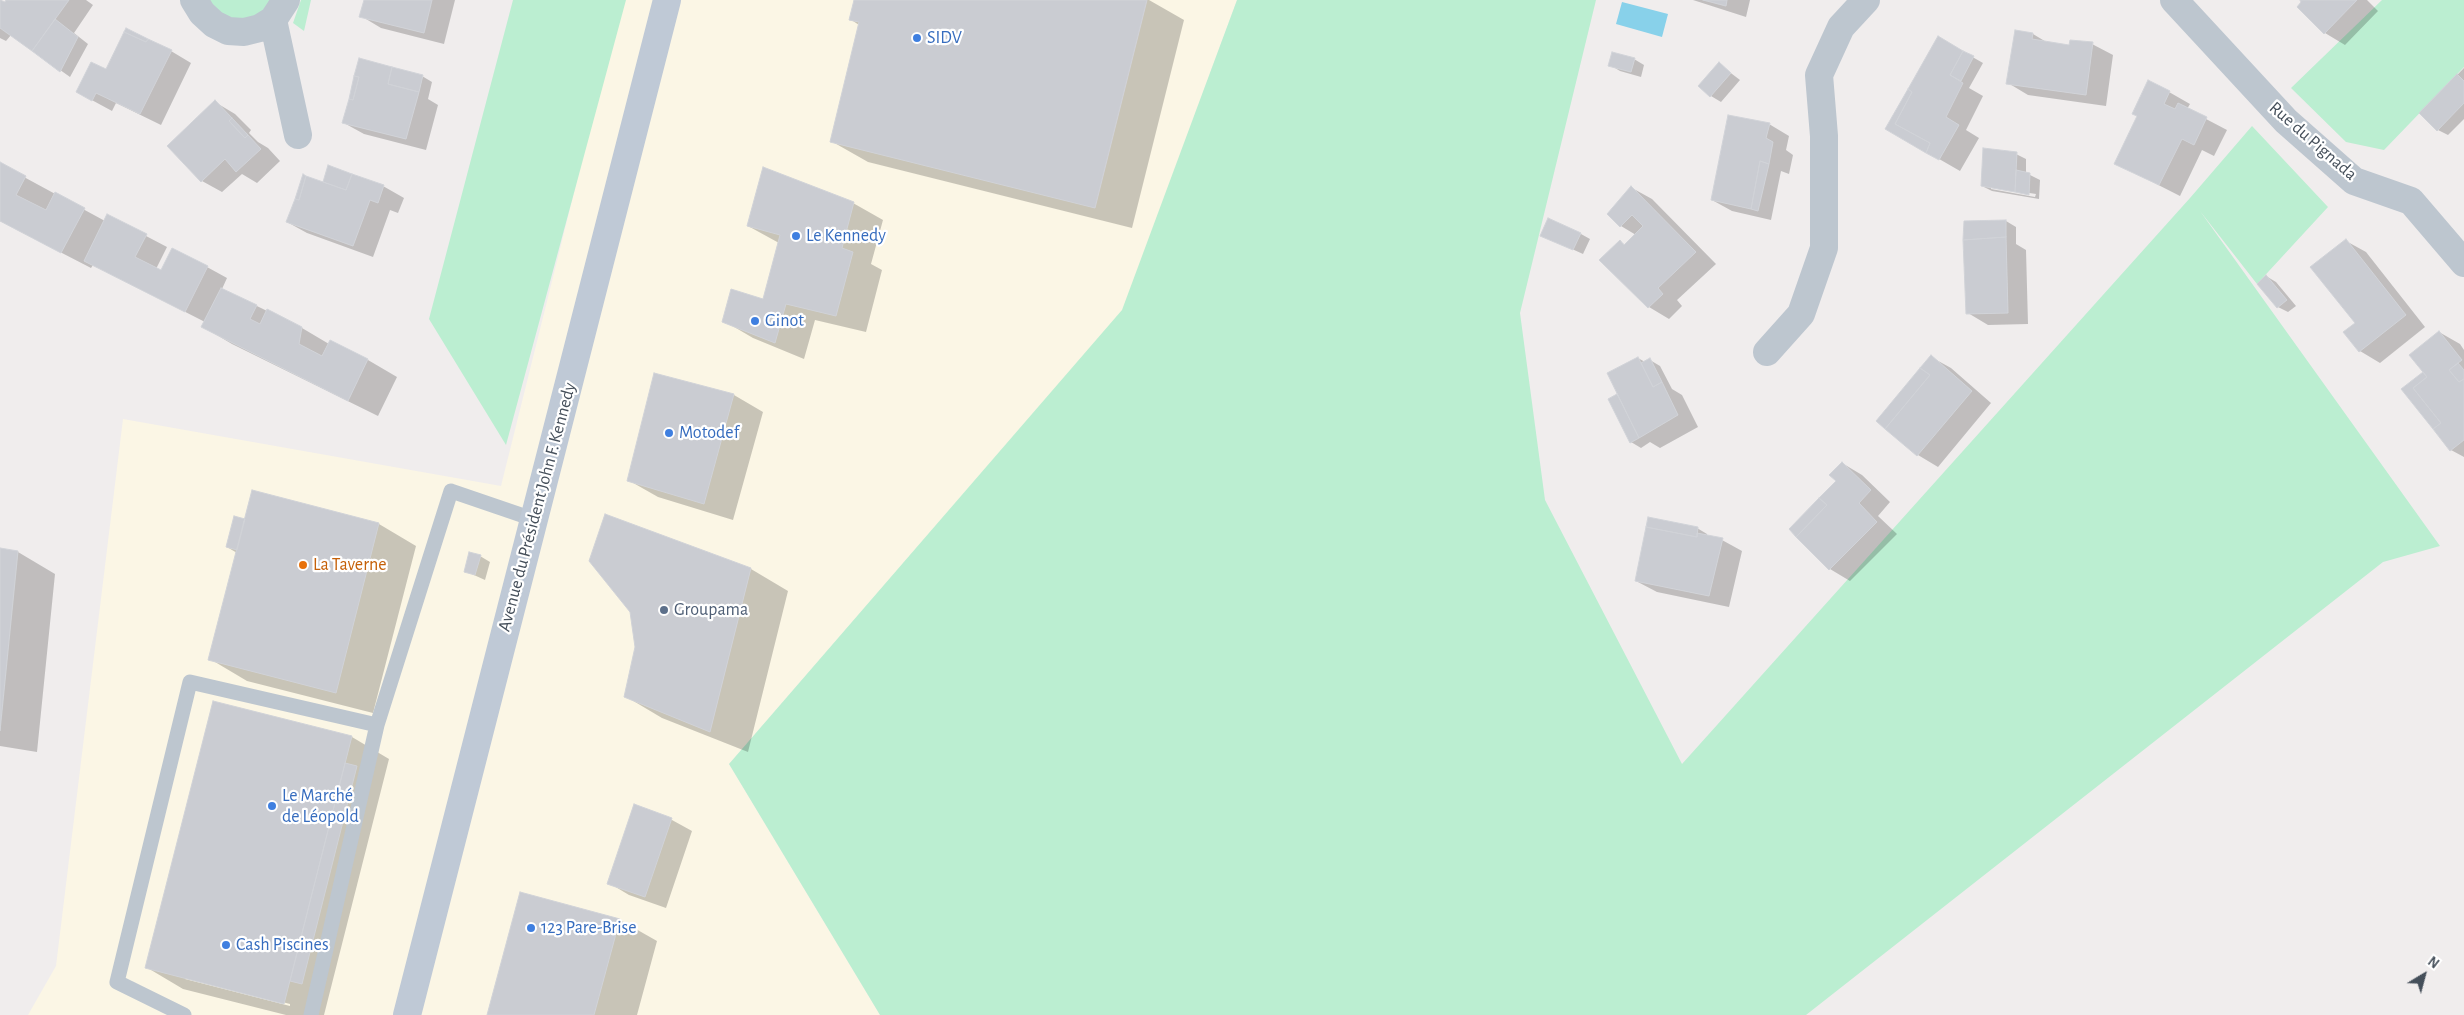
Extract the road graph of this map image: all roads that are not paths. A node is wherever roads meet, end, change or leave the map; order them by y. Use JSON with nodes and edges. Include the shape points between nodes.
{"nodes":[{"id":1,"x":194,"y":0,"type":"edge"},
{"id":2,"x":667,"y":0,"type":"edge"},
{"id":3,"x":1866,"y":0,"type":"edge"},
{"id":4,"x":2174,"y":0,"type":"edge"},
{"id":5,"x":279,"y":10,"type":"edge"},
{"id":6,"x":298,"y":135,"type":"dead end"},
{"id":7,"x":2464,"y":263,"type":"edge"},
{"id":8,"x":1767,"y":352,"type":"dead end"},
{"id":9,"x":533,"y":519,"type":"junction"},
{"id":10,"x":377,"y":725,"type":"junction"},
{"id":11,"x":184,"y":1015,"type":"edge"},
{"id":12,"x":311,"y":1015,"type":"edge"},
{"id":13,"x":407,"y":1015,"type":"edge"}],
"edges":[{"from":1,"to":5,"type":"street","via":[[214,24],[228,31],[260,28]]},
{"from":2,"to":9,"type":"main road","name":"Avenue du Président John F. Kennedy"},
{"from":3,"to":8,"type":"street","via":[[1841,27],[1819,75],[1824,136],[1824,248],[1801,314]]},
{"from":4,"to":7,"type":"street","name":"Rue du Pignada","via":[[2286,121],[2354,181],[2411,201]]},
{"from":5,"to":6,"type":"street"},
{"from":9,"to":10,"type":"lane","via":[[451,491]]},
{"from":9,"to":13,"type":"main road","name":"Avenue du Président John F. Kennedy"},
{"from":10,"to":11,"type":"lane","via":[[190,682],[117,982]]},
{"from":10,"to":12,"type":"lane"}]}
